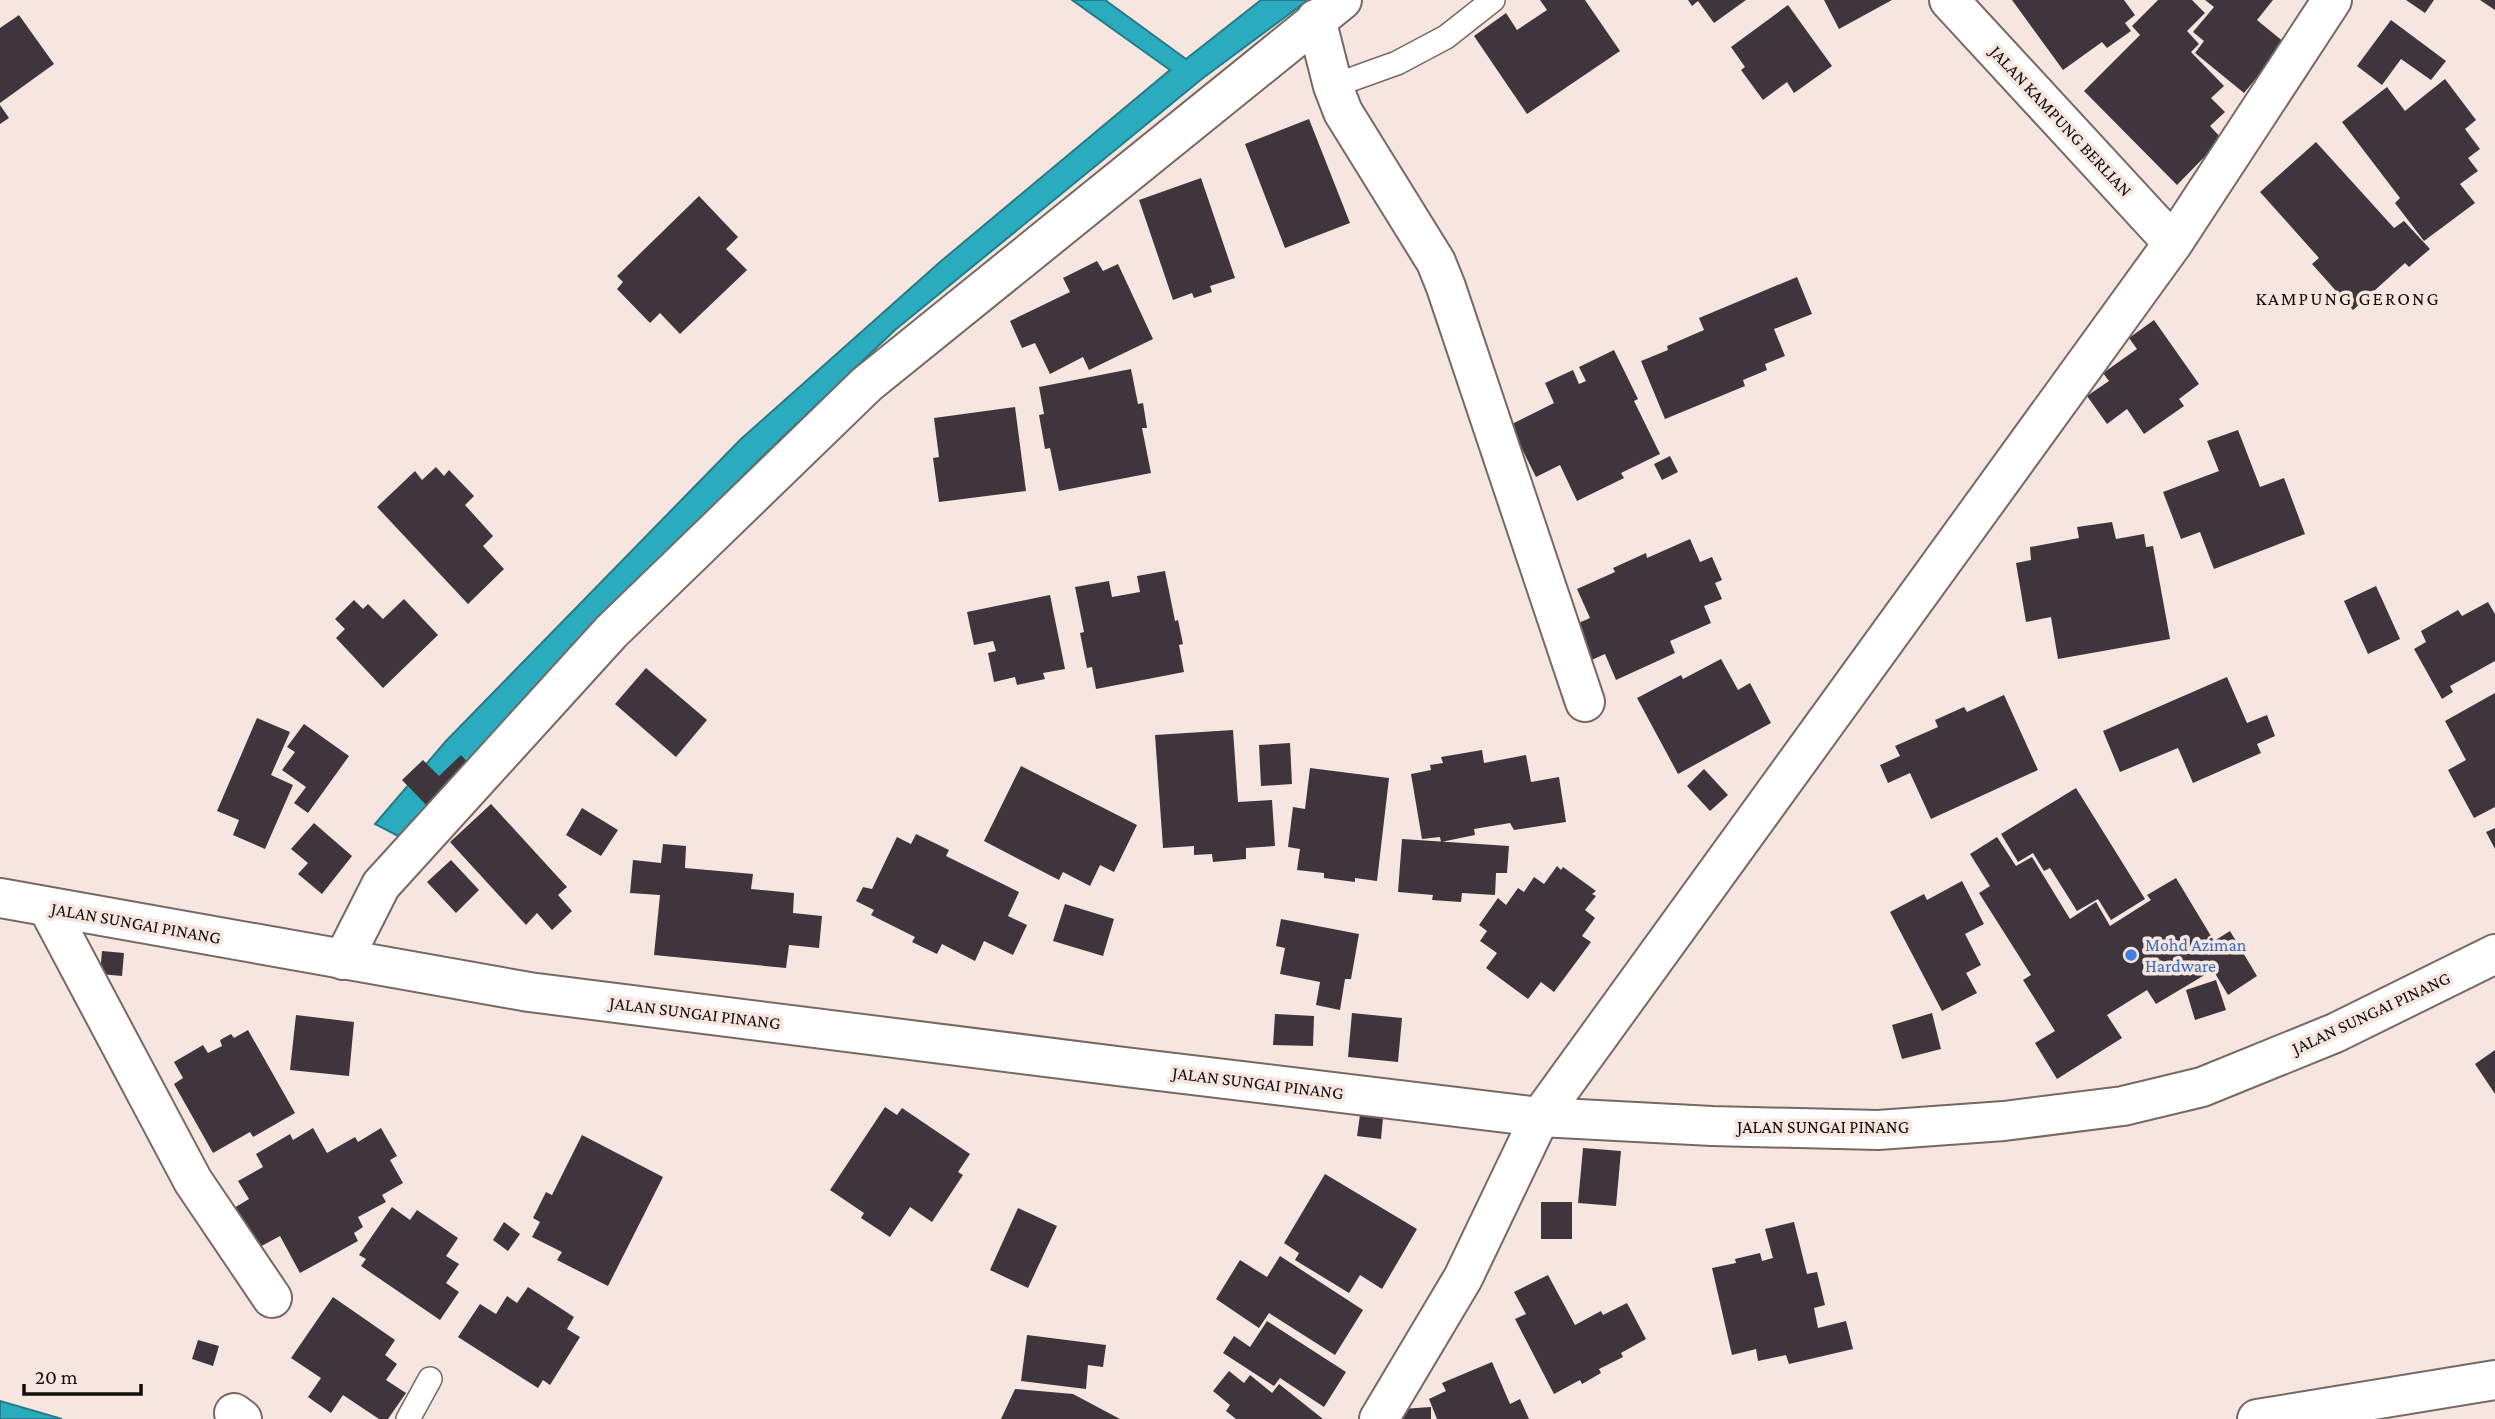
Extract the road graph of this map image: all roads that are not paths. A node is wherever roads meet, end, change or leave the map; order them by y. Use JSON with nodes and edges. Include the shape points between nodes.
{"nodes":[{"id":1,"x":1493,"y":0,"type":"edge"},
{"id":2,"x":1949,"y":0,"type":"edge"},
{"id":3,"x":2332,"y":0,"type":"edge"},
{"id":4,"x":1329,"y":10,"type":"edge"},
{"id":5,"x":1333,"y":86,"type":"junction"},
{"id":6,"x":2173,"y":243,"type":"junction"},
{"id":7,"x":1585,"y":702,"type":"dead end"},
{"id":8,"x":0,"y":898,"type":"edge"},
{"id":9,"x":48,"y":908,"type":"junction"},
{"id":10,"x":2495,"y":954,"type":"edge"},
{"id":11,"x":343,"y":960,"type":"junction"},
{"id":12,"x":1540,"y":1116,"type":"junction"},
{"id":13,"x":272,"y":1298,"type":"dead end"},
{"id":14,"x":430,"y":1380,"type":"dead end"},
{"id":15,"x":2495,"y":1380,"type":"edge"},
{"id":16,"x":408,"y":1419,"type":"edge"},
{"id":17,"x":1379,"y":1419,"type":"edge"},
{"id":18,"x":2257,"y":1419,"type":"edge"}],
"edges":[{"from":1,"to":5,"type":"lane","via":[[1446,37],[1397,63]]},
{"from":2,"to":6,"type":"street","name":"JALAN KAMPUNG BERLIAN"},
{"from":3,"to":6,"type":"street"},
{"from":4,"to":5,"type":"street"},
{"from":4,"to":11,"type":"street","via":[[867,384],[611,632],[381,885]]},
{"from":5,"to":7,"type":"street","via":[[1343,112],[1436,262]]},
{"from":6,"to":12,"type":"street"},
{"from":8,"to":9,"type":"street","name":"JALAN SUNGAI PINANG"},
{"from":9,"to":11,"type":"street","name":"JALAN SUNGAI PINANG"},
{"from":9,"to":13,"type":"street","via":[[193,1181]]},
{"from":10,"to":12,"type":"street","name":"JALAN SUNGAI PINANG","via":[[2335,1033],[2202,1087],[2123,1106],[1878,1130]]},
{"from":11,"to":12,"type":"street","name":"JALAN SUNGAI PINANG","via":[[529,992]]},
{"from":12,"to":17,"type":"street","via":[[1463,1278]]},
{"from":14,"to":16,"type":"lane"},
{"from":15,"to":18,"type":"street"}]}
